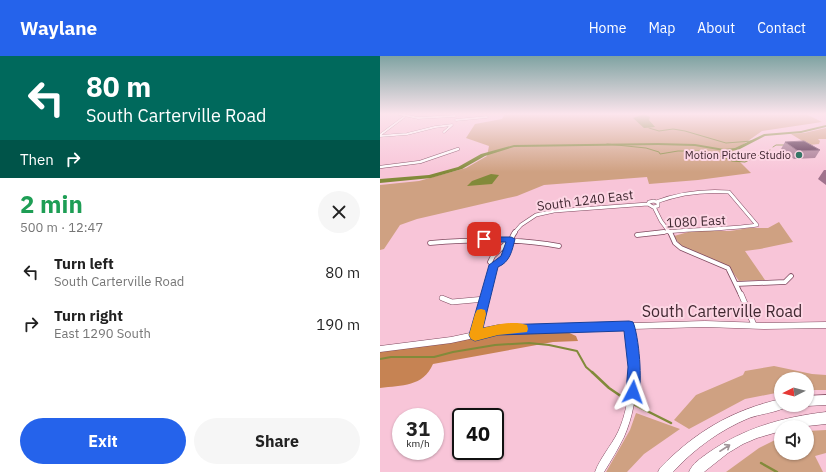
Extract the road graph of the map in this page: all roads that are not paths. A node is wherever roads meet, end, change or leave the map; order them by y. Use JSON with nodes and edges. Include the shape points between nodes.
{"nodes":[{"id":1,"x":406,"y":133,"type":"edge"},
{"id":2,"x":380,"y":135,"type":"edge"},
{"id":3,"x":458,"y":148,"type":"dead end"},
{"id":4,"x":380,"y":167,"type":"edge"},
{"id":5,"x":656,"y":202,"type":"junction"},
{"id":6,"x":648,"y":204,"type":"junction"},
{"id":7,"x":654,"y":207,"type":"junction"},
{"id":8,"x":670,"y":232,"type":"junction"},
{"id":9,"x":637,"y":235,"type":"dead end"},
{"id":10,"x":511,"y":239,"type":"junction"},
{"id":11,"x":430,"y":243,"type":"dead end"},
{"id":12,"x":558,"y":246,"type":"dead end"},
{"id":13,"x":494,"y":265,"type":"junction"},
{"id":14,"x":791,"y":276,"type":"dead end"},
{"id":15,"x":736,"y":284,"type":"junction"},
{"id":16,"x":442,"y":298,"type":"dead end"},
{"id":17,"x":485,"y":299,"type":"junction"},
{"id":18,"x":826,"y":325,"type":"edge"},
{"id":19,"x":629,"y":326,"type":"junction"},
{"id":20,"x":754,"y":326,"type":"junction"},
{"id":21,"x":475,"y":335,"type":"junction"},
{"id":22,"x":380,"y":349,"type":"edge"},
{"id":23,"x":826,"y":400,"type":"edge"},
{"id":24,"x":814,"y":401,"type":"edge"},
{"id":25,"x":774,"y":406,"type":"edge"},
{"id":26,"x":826,"y":418,"type":"edge"},
{"id":27,"x":599,"y":472,"type":"edge"},
{"id":28,"x":664,"y":472,"type":"edge"},
{"id":29,"x":695,"y":472,"type":"edge"}],
"edges":[{"from":1,"to":2,"type":"street"},
{"from":3,"to":4,"type":"street","via":[[420,162]]},
{"from":5,"to":6,"type":"street","name":"South 1240 East"},
{"from":5,"to":7,"type":"street","via":[[658,205]]},
{"from":5,"to":8,"type":"street","name":"1080 East","via":[[683,194],[729,192],[757,225]]},
{"from":6,"to":7,"type":"street"},
{"from":6,"to":10,"type":"street","name":"South 1240 East","via":[[540,214],[524,222]]},
{"from":7,"to":8,"type":"street"},
{"from":8,"to":9,"type":"street","name":"1080 East"},
{"from":8,"to":15,"type":"street","via":[[675,243],[681,248],[728,268]]},
{"from":10,"to":11,"type":"street"},
{"from":10,"to":12,"type":"street"},
{"from":10,"to":13,"type":"street","via":[[505,258],[501,263]]},
{"from":10,"to":13,"type":"street","via":[[493,256],[490,262]]},
{"from":13,"to":17,"type":"street"},
{"from":14,"to":15,"type":"street","via":[[785,282]]},
{"from":15,"to":20,"type":"street"},
{"from":16,"to":17,"type":"street","via":[[452,302]]},
{"from":17,"to":21,"type":"street"},
{"from":18,"to":20,"type":"street","name":"South Carterville Road"},
{"from":19,"to":20,"type":"street","name":"South Carterville Road"},
{"from":19,"to":21,"type":"street","name":"South Carterville Road","via":[[498,330]]},
{"from":19,"to":27,"type":"street","via":[[634,367],[630,410],[623,430]]},
{"from":21,"to":22,"type":"street","name":"South Carterville Road"},
{"from":23,"to":24,"type":"main road"},
{"from":25,"to":28,"type":"main road","via":[[746,414],[720,426],[693,445]]},
{"from":29,"to":26,"type":"main road","one_way":true,"via":[[723,449],[750,435],[782,424]]}]}
